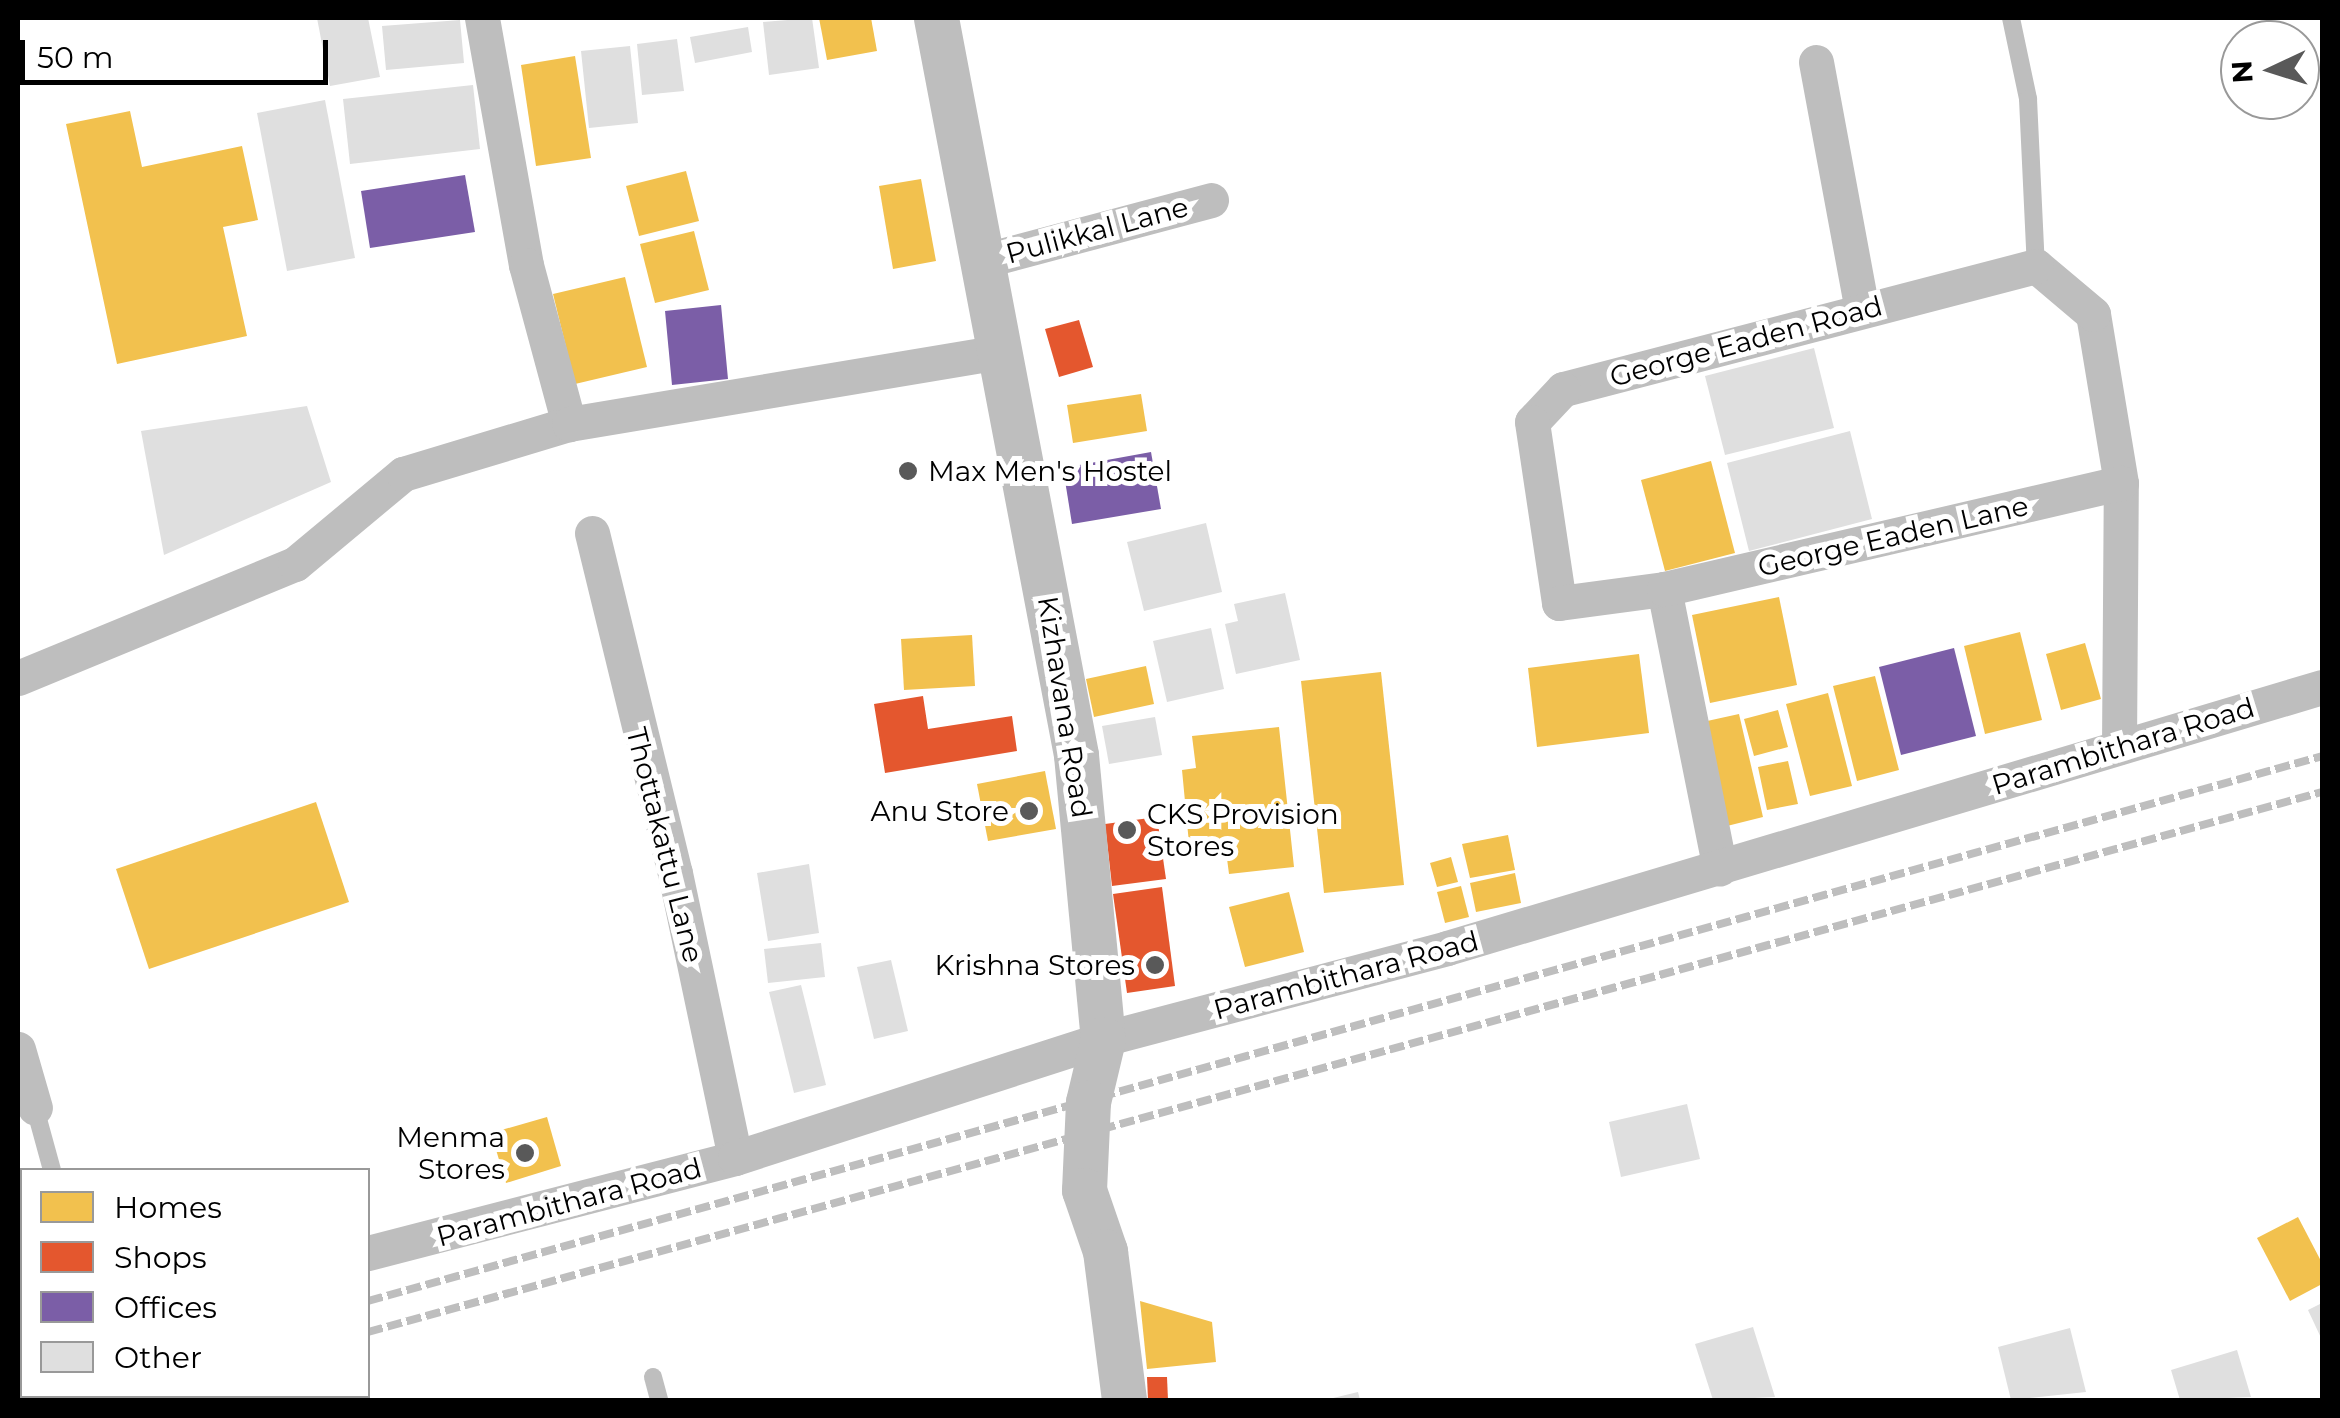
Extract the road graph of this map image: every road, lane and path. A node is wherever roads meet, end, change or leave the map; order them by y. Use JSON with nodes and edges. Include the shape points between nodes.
{"nodes":[{"id":1,"x":482,"y":18,"type":"edge"},
{"id":2,"x":936,"y":18,"type":"edge"},
{"id":3,"x":2011,"y":18,"type":"edge"},
{"id":4,"x":1816,"y":62,"type":"dead end"},
{"id":5,"x":1212,"y":200,"type":"dead end"},
{"id":6,"x":982,"y":261,"type":"junction"},
{"id":7,"x":2036,"y":266,"type":"junction"},
{"id":8,"x":1862,"y":310,"type":"junction"},
{"id":9,"x":998,"y":352,"type":"junction"},
{"id":10,"x":569,"y":424,"type":"junction"},
{"id":11,"x":2122,"y":483,"type":"junction"},
{"id":12,"x":592,"y":534,"type":"dead end"},
{"id":13,"x":1664,"y":589,"type":"junction"},
{"id":14,"x":18,"y":678,"type":"edge"},
{"id":15,"x":2322,"y":687,"type":"edge"},
{"id":16,"x":2120,"y":747,"type":"junction"},
{"id":17,"x":1720,"y":868,"type":"junction"},
{"id":18,"x":1102,"y":1039,"type":"junction"},
{"id":19,"x":18,"y":1048,"type":"edge"},
{"id":20,"x":35,"y":1108,"type":"joint"},
{"id":21,"x":734,"y":1158,"type":"junction"},
{"id":22,"x":51,"y":1168,"type":"edge"},
{"id":23,"x":370,"y":1252,"type":"edge"},
{"id":24,"x":653,"y":1377,"type":"dead end"},
{"id":25,"x":658,"y":1400,"type":"edge"},
{"id":26,"x":1124,"y":1400,"type":"edge"}],
"edges":[{"from":1,"to":10,"type":"street","via":[[526,265]]},
{"from":2,"to":6,"type":"street","name":"Kizhavana Road"},
{"from":3,"to":7,"type":"lane","via":[[2028,98]]},
{"from":4,"to":8,"type":"street"},
{"from":5,"to":6,"type":"street","name":"Pulikkal Lane"},
{"from":6,"to":9,"type":"street","name":"Kizhavana Road"},
{"from":7,"to":8,"type":"street","name":"George Eaden Road"},
{"from":7,"to":11,"type":"street","via":[[2093,314]]},
{"from":8,"to":13,"type":"street","name":"George Eaden Road","via":[[1563,389],[1532,422],[1559,604]]},
{"from":9,"to":10,"type":"street"},
{"from":9,"to":18,"type":"street","name":"Kizhavana Road","via":[[1076,754]]},
{"from":10,"to":14,"type":"street","via":[[404,474],[296,564]]},
{"from":11,"to":13,"type":"street","name":"George Eaden Lane"},
{"from":11,"to":16,"type":"street"},
{"from":12,"to":21,"type":"street","name":"Thottakattu Lane","via":[[675,873]]},
{"from":13,"to":17,"type":"street"},
{"from":15,"to":16,"type":"street","name":"Parambithara Road"},
{"from":16,"to":17,"type":"street","name":"Parambithara Road"},
{"from":17,"to":18,"type":"street","name":"Parambithara Road","via":[[1288,994]]},
{"from":18,"to":21,"type":"street","name":"Parambithara Road"},
{"from":18,"to":26,"type":"street","name":"Kizhavana Road","via":[[1088,1102],[1084,1190],[1105,1251]]},
{"from":19,"to":20,"type":"street"},
{"from":20,"to":22,"type":"lane"},
{"from":21,"to":23,"type":"street","name":"Parambithara Road"},
{"from":24,"to":25,"type":"lane"}]}
